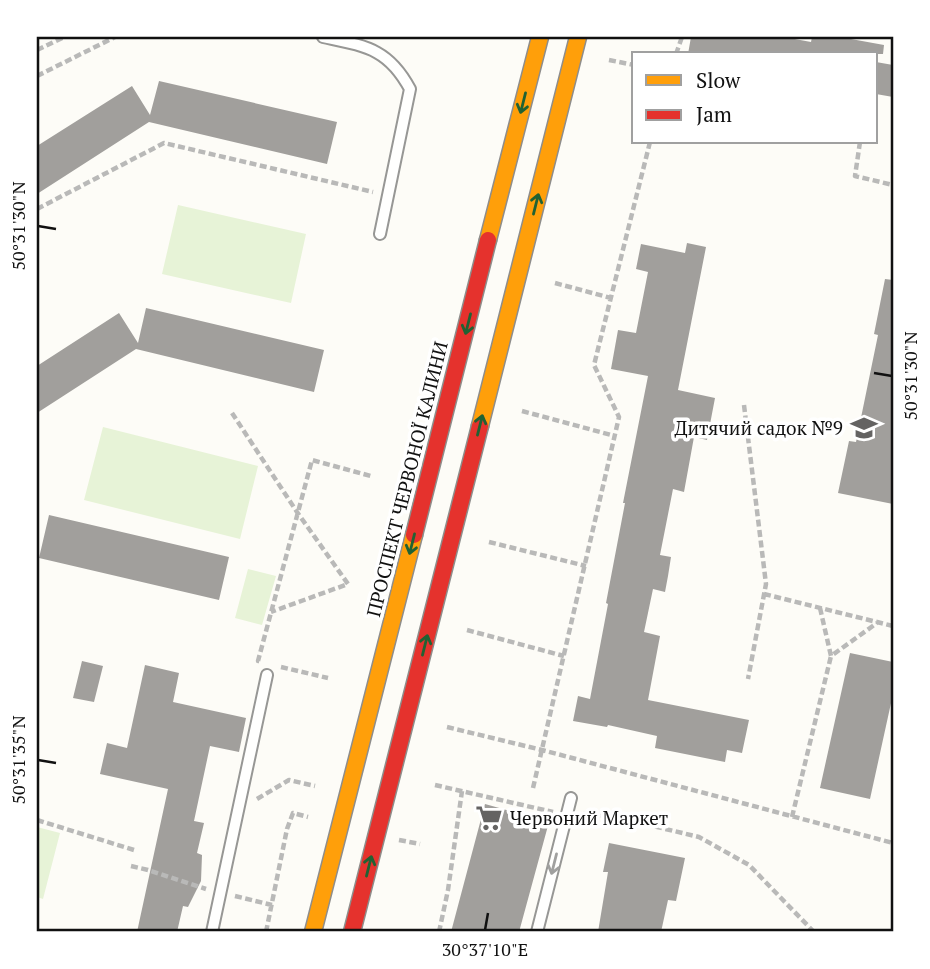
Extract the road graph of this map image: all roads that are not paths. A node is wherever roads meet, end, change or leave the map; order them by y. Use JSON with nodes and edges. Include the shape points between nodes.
{"nodes":[{"id":1,"x":323,"y":37,"type":"edge"},
{"id":2,"x":540,"y":37,"type":"edge"},
{"id":3,"x":578,"y":37,"type":"edge"},
{"id":4,"x":380,"y":234,"type":"dead end"},
{"id":5,"x":267,"y":675,"type":"dead end"},
{"id":6,"x":570,"y":798,"type":"dead end"},
{"id":7,"x":212,"y":932,"type":"edge"},
{"id":8,"x":313,"y":932,"type":"edge"},
{"id":9,"x":352,"y":932,"type":"edge"},
{"id":10,"x":537,"y":932,"type":"edge"}],
"edges":[{"from":1,"to":4,"type":"lane","via":[[362,45],[386,57],[410,89]]},
{"from":2,"to":8,"type":"main road","name":"ПРОСПЕКТ ЧЕРВОНОЇ КАЛИНИ","one_way":true},
{"from":9,"to":3,"type":"main road","one_way":true},
{"from":5,"to":7,"type":"lane"},
{"from":6,"to":10,"type":"lane","one_way":true}]}
